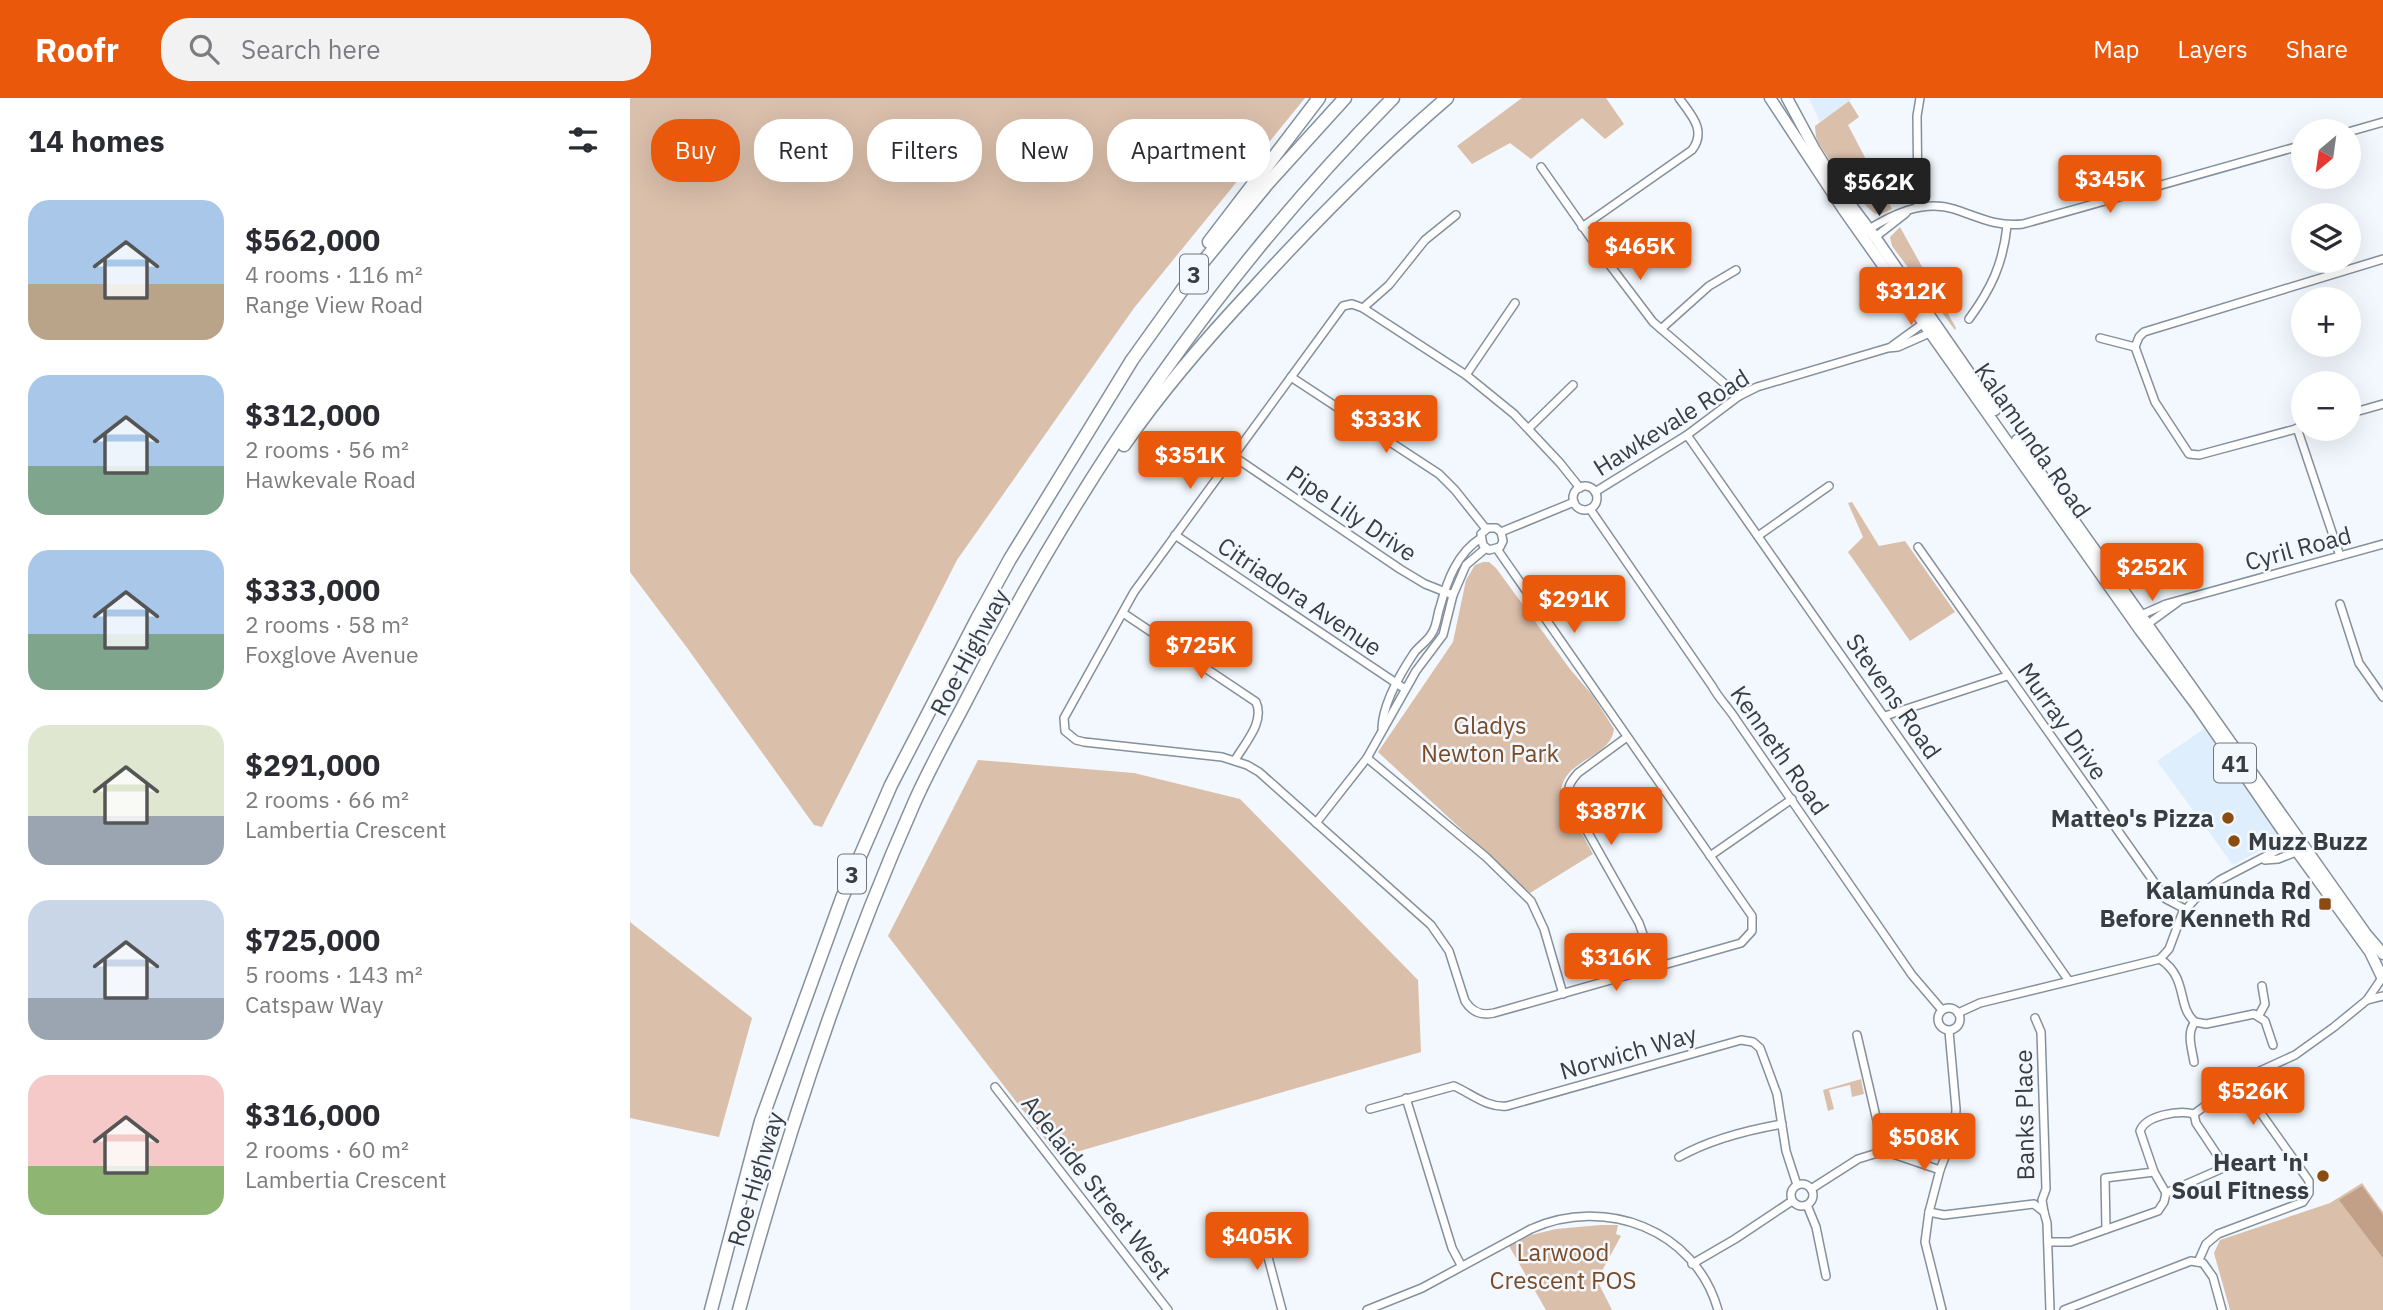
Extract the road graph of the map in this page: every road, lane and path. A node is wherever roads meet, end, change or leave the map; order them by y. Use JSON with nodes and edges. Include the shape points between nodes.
{"nodes":[{"id":1,"x":1319,"y":98,"type":"edge"},
{"id":2,"x":1345,"y":98,"type":"edge"},
{"id":3,"x":1393,"y":98,"type":"edge"},
{"id":4,"x":1447,"y":98,"type":"edge"},
{"id":5,"x":1679,"y":98,"type":"edge"},
{"id":6,"x":1770,"y":98,"type":"edge"},
{"id":7,"x":1787,"y":98,"type":"edge"},
{"id":8,"x":1920,"y":98,"type":"edge"},
{"id":9,"x":2383,"y":122,"type":"edge"},
{"id":10,"x":2361,"y":128,"type":"edge"},
{"id":11,"x":2291,"y":148,"type":"edge"},
{"id":12,"x":1541,"y":167,"type":"dead end"},
{"id":13,"x":1918,"y":207,"type":"junction"},
{"id":14,"x":1455,"y":215,"type":"dead end"},
{"id":15,"x":2007,"y":226,"type":"junction"},
{"id":16,"x":1583,"y":228,"type":"junction"},
{"id":17,"x":1868,"y":235,"type":"junction"},
{"id":18,"x":2383,"y":259,"type":"edge"},
{"id":19,"x":1736,"y":270,"type":"dead end"},
{"id":20,"x":1515,"y":303,"type":"dead end"},
{"id":21,"x":1363,"y":308,"type":"junction"},
{"id":22,"x":1969,"y":319,"type":"dead end"},
{"id":23,"x":1927,"y":320,"type":"junction"},
{"id":24,"x":1661,"y":329,"type":"junction"},
{"id":25,"x":1935,"y":331,"type":"junction"},
{"id":26,"x":2100,"y":338,"type":"dead end"},
{"id":27,"x":2135,"y":347,"type":"junction"},
{"id":28,"x":1888,"y":348,"type":"junction"},
{"id":29,"x":1132,"y":360,"type":"junction"},
{"id":30,"x":1466,"y":375,"type":"junction"},
{"id":31,"x":1290,"y":377,"type":"junction"},
{"id":32,"x":1573,"y":385,"type":"dead end"},
{"id":33,"x":1739,"y":396,"type":"junction"},
{"id":34,"x":2383,"y":404,"type":"edge"},
{"id":35,"x":2361,"y":410,"type":"edge"},
{"id":36,"x":1529,"y":428,"type":"junction"},
{"id":37,"x":2291,"y":429,"type":"edge"},
{"id":38,"x":1686,"y":435,"type":"junction"},
{"id":39,"x":2304,"y":441,"type":"edge"},
{"id":40,"x":1233,"y":456,"type":"junction"},
{"id":41,"x":1829,"y":486,"type":"dead end"},
{"id":42,"x":1580,"y":488,"type":"junction"},
{"id":43,"x":1595,"y":492,"type":"junction"},
{"id":44,"x":1574,"y":502,"type":"junction"},
{"id":45,"x":1590,"y":509,"type":"junction"},
{"id":46,"x":1486,"y":529,"type":"junction"},
{"id":47,"x":1502,"y":532,"type":"junction"},
{"id":48,"x":1175,"y":535,"type":"junction"},
{"id":49,"x":1758,"y":537,"type":"junction"},
{"id":50,"x":1481,"y":538,"type":"junction"},
{"id":51,"x":2383,"y":544,"type":"edge"},
{"id":52,"x":1918,"y":547,"type":"dead end"},
{"id":53,"x":1486,"y":548,"type":"junction"},
{"id":54,"x":1497,"y":549,"type":"junction"},
{"id":55,"x":2340,"y":556,"type":"junction"},
{"id":56,"x":1443,"y":593,"type":"junction"},
{"id":57,"x":1453,"y":596,"type":"junction"},
{"id":58,"x":2340,"y":604,"type":"dead end"},
{"id":59,"x":1123,"y":613,"type":"junction"},
{"id":60,"x":2140,"y":622,"type":"junction"},
{"id":61,"x":2007,"y":676,"type":"junction"},
{"id":62,"x":979,"y":677,"type":"junction"},
{"id":63,"x":1396,"y":684,"type":"junction"},
{"id":64,"x":1405,"y":689,"type":"junction"},
{"id":65,"x":2383,"y":697,"type":"edge"},
{"id":66,"x":1885,"y":716,"type":"junction"},
{"id":67,"x":1382,"y":729,"type":"junction"},
{"id":68,"x":1627,"y":737,"type":"junction"},
{"id":69,"x":1367,"y":758,"type":"junction"},
{"id":70,"x":1235,"y":760,"type":"junction"},
{"id":71,"x":1793,"y":799,"type":"junction"},
{"id":72,"x":1316,"y":823,"type":"junction"},
{"id":73,"x":2298,"y":846,"type":"junction"},
{"id":74,"x":1710,"y":856,"type":"junction"},
{"id":75,"x":2185,"y":909,"type":"junction"},
{"id":76,"x":2383,"y":954,"type":"edge"},
{"id":77,"x":2160,"y":959,"type":"junction"},
{"id":78,"x":1651,"y":969,"type":"junction"},
{"id":79,"x":2383,"y":978,"type":"edge"},
{"id":80,"x":2069,"y":981,"type":"junction"},
{"id":81,"x":2262,"y":986,"type":"dead end"},
{"id":82,"x":1563,"y":994,"type":"junction"},
{"id":83,"x":2383,"y":996,"type":"edge"},
{"id":84,"x":2367,"y":1000,"type":"junction"},
{"id":85,"x":1942,"y":1010,"type":"junction"},
{"id":86,"x":1958,"y":1013,"type":"junction"},
{"id":87,"x":2259,"y":1016,"type":"junction"},
{"id":88,"x":2035,"y":1018,"type":"dead end"},
{"id":89,"x":2196,"y":1023,"type":"junction"},
{"id":90,"x":1949,"y":1031,"type":"junction"},
{"id":91,"x":1857,"y":1035,"type":"dead end"},
{"id":92,"x":2273,"y":1045,"type":"dead end"},
{"id":93,"x":2194,"y":1062,"type":"dead end"},
{"id":94,"x":2245,"y":1084,"type":"junction"},
{"id":95,"x":995,"y":1087,"type":"dead end"},
{"id":96,"x":1406,"y":1098,"type":"junction"},
{"id":97,"x":1370,"y":1109,"type":"dead end"},
{"id":98,"x":2194,"y":1114,"type":"junction"},
{"id":99,"x":1782,"y":1124,"type":"junction"},
{"id":100,"x":1884,"y":1151,"type":"junction"},
{"id":101,"x":1678,"y":1157,"type":"dead end"},
{"id":102,"x":1940,"y":1170,"type":"junction"},
{"id":103,"x":2154,"y":1172,"type":"junction"},
{"id":104,"x":1797,"y":1185,"type":"junction"},
{"id":105,"x":1811,"y":1189,"type":"junction"},
{"id":106,"x":2166,"y":1193,"type":"junction"},
{"id":107,"x":1792,"y":1201,"type":"junction"},
{"id":108,"x":1807,"y":1205,"type":"junction"},
{"id":109,"x":1929,"y":1212,"type":"junction"},
{"id":110,"x":2044,"y":1212,"type":"junction"},
{"id":111,"x":1260,"y":1227,"type":"dead end"},
{"id":112,"x":2106,"y":1229,"type":"junction"},
{"id":113,"x":2048,"y":1242,"type":"junction"},
{"id":114,"x":2198,"y":1262,"type":"junction"},
{"id":115,"x":1692,"y":1264,"type":"junction"},
{"id":116,"x":1461,"y":1265,"type":"junction"},
{"id":117,"x":1825,"y":1276,"type":"dead end"},
{"id":118,"x":711,"y":1310,"type":"edge"},
{"id":119,"x":739,"y":1310,"type":"edge"},
{"id":120,"x":1168,"y":1310,"type":"edge"},
{"id":121,"x":1282,"y":1310,"type":"edge"},
{"id":122,"x":1367,"y":1310,"type":"edge"},
{"id":123,"x":1718,"y":1310,"type":"edge"},
{"id":124,"x":1942,"y":1310,"type":"edge"},
{"id":125,"x":2050,"y":1310,"type":"edge"},
{"id":126,"x":2064,"y":1310,"type":"edge"},
{"id":127,"x":2222,"y":1310,"type":"edge"}],
"edges":[{"from":1,"to":29,"type":"highway","via":[[1206,247]]},
{"from":2,"to":29,"type":"highway","name":"Roe Highway","number":"3","via":[[1198,268]]},
{"from":3,"to":62,"type":"highway","name":"Roe Highway","number":"3","via":[[1326,168],[1173,360],[1067,519]]},
{"from":4,"to":62,"type":"highway","via":[[1318,219],[1168,387],[1094,487]]},
{"from":5,"to":16,"type":"street","via":[[1697,123],[1699,137],[1692,150]]},
{"from":6,"to":17,"type":"main road","name":"Kalamunda Road","number":"41","via":[[1817,172]]},
{"from":7,"to":17,"type":"main road","name":"Kalamunda Road","number":"41"},
{"from":8,"to":13,"type":"street"},
{"from":9,"to":10,"type":"street"},
{"from":11,"to":15,"type":"street"},
{"from":12,"to":16,"type":"street"},
{"from":13,"to":15,"type":"street","via":[[1943,206]]},
{"from":13,"to":17,"type":"street","via":[[1891,216]]},
{"from":14,"to":21,"type":"street","via":[[1424,240],[1389,285]]},
{"from":15,"to":22,"type":"street","via":[[1993,282]]},
{"from":16,"to":24,"type":"street"},
{"from":17,"to":23,"type":"main road","name":"Kalamunda Road","number":"41"},
{"from":18,"to":27,"type":"street","via":[[2144,332]]},
{"from":19,"to":24,"type":"street","via":[[1709,286]]},
{"from":20,"to":30,"type":"street"},
{"from":21,"to":30,"type":"street"},
{"from":21,"to":31,"type":"street","via":[[1343,306]]},
{"from":23,"to":25,"type":"main road","name":"Kalamunda Road","number":"41"},
{"from":23,"to":28,"type":"street","name":"Hawkevale Road"},
{"from":24,"to":33,"type":"street"},
{"from":25,"to":28,"type":"street","name":"Hawkevale Road"},
{"from":25,"to":60,"type":"main road","name":"Kalamunda Road","number":"41"},
{"from":26,"to":27,"type":"street"},
{"from":27,"to":37,"type":"street","via":[[2155,402],[2189,454]]},
{"from":28,"to":33,"type":"street","name":"Hawkevale Road"},
{"from":29,"to":118,"type":"highway","name":"Roe Highway","number":"3","via":[[1010,559],[891,785],[842,898],[766,1108]]},
{"from":30,"to":36,"type":"street"},
{"from":31,"to":40,"type":"street"},
{"from":31,"to":46,"type":"street","via":[[1438,474]]},
{"from":32,"to":36,"type":"street"},
{"from":33,"to":38,"type":"street","name":"Hawkevale Road"},
{"from":34,"to":35,"type":"street"},
{"from":36,"to":42,"type":"street"},
{"from":38,"to":43,"type":"street","name":"Hawkevale Road"},
{"from":38,"to":49,"type":"street","name":"Stevens Road"},
{"from":39,"to":55,"type":"street"},
{"from":40,"to":48,"type":"street"},
{"from":40,"to":56,"type":"street","name":"Pipe Lily Drive"},
{"from":41,"to":49,"type":"street"},
{"from":42,"to":43,"type":"street","name":"Hawkevale Road"},
{"from":42,"to":44,"type":"street","name":"Hawkevale Road"},
{"from":43,"to":45,"type":"street","name":"Hawkevale Road"},
{"from":44,"to":45,"type":"street","name":"Hawkevale Road","via":[[1581,509]]},
{"from":44,"to":47,"type":"street","name":"Hawkevale Road"},
{"from":45,"to":71,"type":"street","name":"Kenneth Road","via":[[1720,701],[1729,706]]},
{"from":46,"to":47,"type":"street","via":[[1496,527]]},
{"from":46,"to":50,"type":"street"},
{"from":47,"to":54,"type":"street"},
{"from":48,"to":59,"type":"street"},
{"from":48,"to":63,"type":"street","name":"Citriadora Avenue"},
{"from":49,"to":66,"type":"street","name":"Stevens Road"},
{"from":50,"to":53,"type":"street"},
{"from":50,"to":56,"type":"street","via":[[1466,549]]},
{"from":51,"to":55,"type":"street","name":"Cyril Road"},
{"from":52,"to":61,"type":"street","name":"Murray Drive"},
{"from":53,"to":54,"type":"street"},
{"from":53,"to":57,"type":"street","via":[[1466,565]]},
{"from":54,"to":68,"type":"street"},
{"from":55,"to":60,"type":"street","name":"Cyril Road","via":[[2166,604]]},
{"from":56,"to":57,"type":"street","name":"Pipe Lily Drive"},
{"from":56,"to":63,"type":"street","via":[[1434,629]]},
{"from":57,"to":64,"type":"street","via":[[1443,635]]},
{"from":58,"to":65,"type":"street","via":[[2359,663]]},
{"from":59,"to":70,"type":"street","via":[[1256,702],[1258,720]]},
{"from":59,"to":70,"type":"street","via":[[1064,718],[1065,731],[1084,742]]},
{"from":60,"to":73,"type":"main road","name":"Kalamunda Road","number":"41"},
{"from":61,"to":66,"type":"street"},
{"from":61,"to":75,"type":"street","name":"Murray Drive","via":[[2166,898]]},
{"from":62,"to":119,"type":"highway","name":"Roe Highway","number":"3","via":[[916,798],[824,1026]]},
{"from":63,"to":64,"type":"street","name":"Citriadora Avenue"},
{"from":63,"to":67,"type":"street"},
{"from":64,"to":67,"type":"street"},
{"from":66,"to":80,"type":"street","name":"Stevens Road"},
{"from":67,"to":69,"type":"street"},
{"from":68,"to":74,"type":"street"},
{"from":68,"to":78,"type":"street","via":[[1578,773],[1568,792],[1639,923]]},
{"from":69,"to":72,"type":"street"},
{"from":69,"to":82,"type":"street","via":[[1486,857],[1531,901],[1545,929]]},
{"from":70,"to":72,"type":"street","via":[[1259,772]]},
{"from":71,"to":74,"type":"street"},
{"from":71,"to":85,"type":"street","name":"Kenneth Road","via":[[1912,975]]},
{"from":72,"to":82,"type":"street","via":[[1436,931],[1449,951],[1465,1001],[1475,1012],[1486,1015]]},
{"from":73,"to":75,"type":"street","via":[[2278,859],[2261,860],[2211,885]]},
{"from":73,"to":76,"type":"main road","name":"Kalamunda Road","number":"41"},
{"from":73,"to":79,"type":"main road","name":"Kalamunda Road","number":"41"},
{"from":74,"to":78,"type":"street","via":[[1752,916],[1752,931],[1741,943]]},
{"from":75,"to":77,"type":"street","via":[[2173,942]]},
{"from":77,"to":80,"type":"street"},
{"from":77,"to":89,"type":"street","via":[[2176,974]]},
{"from":78,"to":82,"type":"street"},
{"from":79,"to":84,"type":"street"},
{"from":80,"to":86,"type":"street","via":[[1980,1003]]},
{"from":81,"to":87,"type":"street","via":[[2264,1004]]},
{"from":83,"to":84,"type":"street"},
{"from":84,"to":94,"type":"street","via":[[2295,1055],[2254,1072]]},
{"from":85,"to":86,"type":"street","via":[[1952,1008]]},
{"from":85,"to":90,"type":"street","via":[[1938,1023]]},
{"from":86,"to":90,"type":"street","via":[[1960,1023]]},
{"from":87,"to":89,"type":"street","via":[[2250,1013]]},
{"from":87,"to":92,"type":"street","via":[[2266,1021]]},
{"from":88,"to":110,"type":"street","name":"Banks Place","via":[[2041,1032]]},
{"from":89,"to":93,"type":"street","via":[[2190,1034]]},
{"from":90,"to":102,"type":"street","via":[[1955,1131]]},
{"from":91,"to":100,"type":"street"},
{"from":94,"to":98,"type":"street","via":[[2233,1085]]},
{"from":94,"to":114,"type":"street","via":[[2248,1095],[2309,1181],[2309,1194],[2303,1202],[2218,1234],[2206,1244]]},
{"from":95,"to":120,"type":"street","name":"Adelaide Street West"},
{"from":96,"to":97,"type":"street","name":"Norwich Way"},
{"from":96,"to":99,"type":"street","name":"Norwich Way","via":[[1454,1086],[1489,1105],[1507,1106],[1741,1040],[1760,1048],[1777,1094]]},
{"from":96,"to":116,"type":"street"},
{"from":98,"to":103,"type":"street","via":[[2182,1111],[2142,1126]]},
{"from":98,"to":106,"type":"street","via":[[2222,1162],[2221,1169]]},
{"from":99,"to":101,"type":"street"},
{"from":99,"to":104,"type":"street","name":"Norwich Way"},
{"from":100,"to":102,"type":"street"},
{"from":100,"to":105,"type":"street","via":[[1858,1159]]},
{"from":102,"to":109,"type":"street"},
{"from":103,"to":106,"type":"street"},
{"from":103,"to":112,"type":"street","via":[[2105,1178]]},
{"from":104,"to":105,"type":"street"},
{"from":104,"to":107,"type":"street","via":[[1791,1192]]},
{"from":105,"to":108,"type":"street","via":[[1813,1198]]},
{"from":106,"to":112,"type":"street","via":[[2158,1210]]},
{"from":107,"to":108,"type":"street"},
{"from":107,"to":115,"type":"street"},
{"from":108,"to":117,"type":"street"},
{"from":109,"to":110,"type":"street","via":[[1944,1215],[2034,1204]]},
{"from":109,"to":124,"type":"street","via":[[1925,1242]]},
{"from":110,"to":113,"type":"street","name":"Banks Place"},
{"from":111,"to":121,"type":"street"},
{"from":112,"to":113,"type":"street","via":[[2070,1242]]},
{"from":113,"to":125,"type":"street","name":"Banks Place"},
{"from":114,"to":126,"type":"street"},
{"from":114,"to":127,"type":"street","via":[[2214,1277]]},
{"from":115,"to":116,"type":"street","via":[[1667,1241],[1632,1221],[1576,1216],[1538,1226]]},
{"from":115,"to":123,"type":"street","via":[[1713,1293]]},
{"from":116,"to":122,"type":"street","via":[[1422,1288]]}]}
